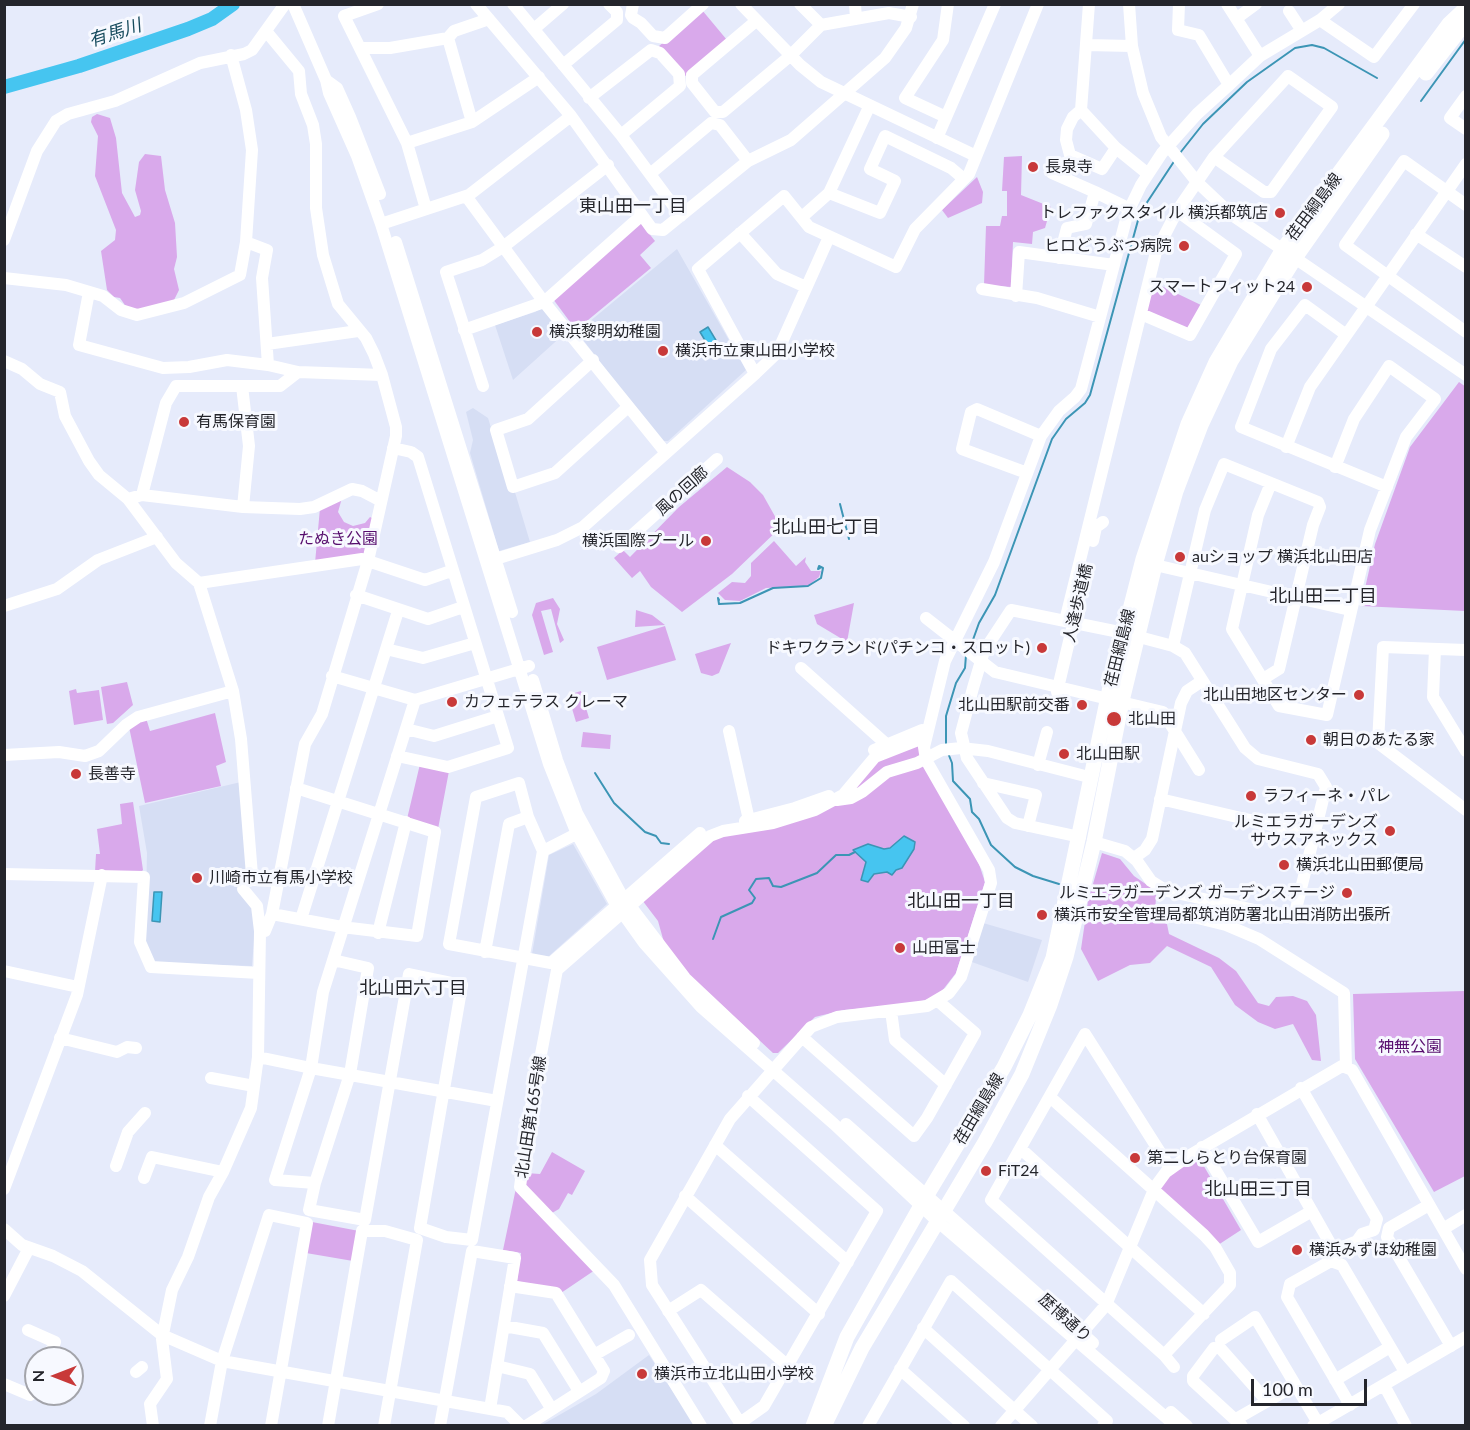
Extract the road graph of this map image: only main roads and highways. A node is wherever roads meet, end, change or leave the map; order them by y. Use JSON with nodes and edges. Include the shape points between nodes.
{"nodes":[{"id":1,"x":1466,"y":8,"type":"edge"},
{"id":2,"x":1466,"y":22,"type":"edge"},
{"id":3,"x":1289,"y":253,"type":"junction"},
{"id":4,"x":1130,"y":635,"type":"junction"},
{"id":5,"x":1087,"y":840,"type":"junction"},
{"id":6,"x":813,"y":1425,"type":"edge"},
{"id":7,"x":824,"y":1425,"type":"edge"}],
"edges":[{"from":1,"to":3,"type":"main road","name":"荏田綱島線","via":[[1449,24]]},
{"from":2,"to":3,"type":"main road","name":"荏田綱島線"},
{"from":3,"to":4,"type":"main road","name":"荏田綱島線","via":[[1206,415],[1176,491]]},
{"from":3,"to":4,"type":"main road","name":"荏田綱島線","via":[[1216,362],[1188,424],[1162,496]]},
{"from":4,"to":5,"type":"main road","name":"荏田綱島線"},
{"from":5,"to":6,"type":"main road","name":"荏田綱島線","via":[[1053,958],[1030,1014],[1004,1067],[847,1337]]},
{"from":5,"to":7,"type":"main road","name":"荏田綱島線","via":[[1066,957],[1022,1074],[862,1348]]}]}
